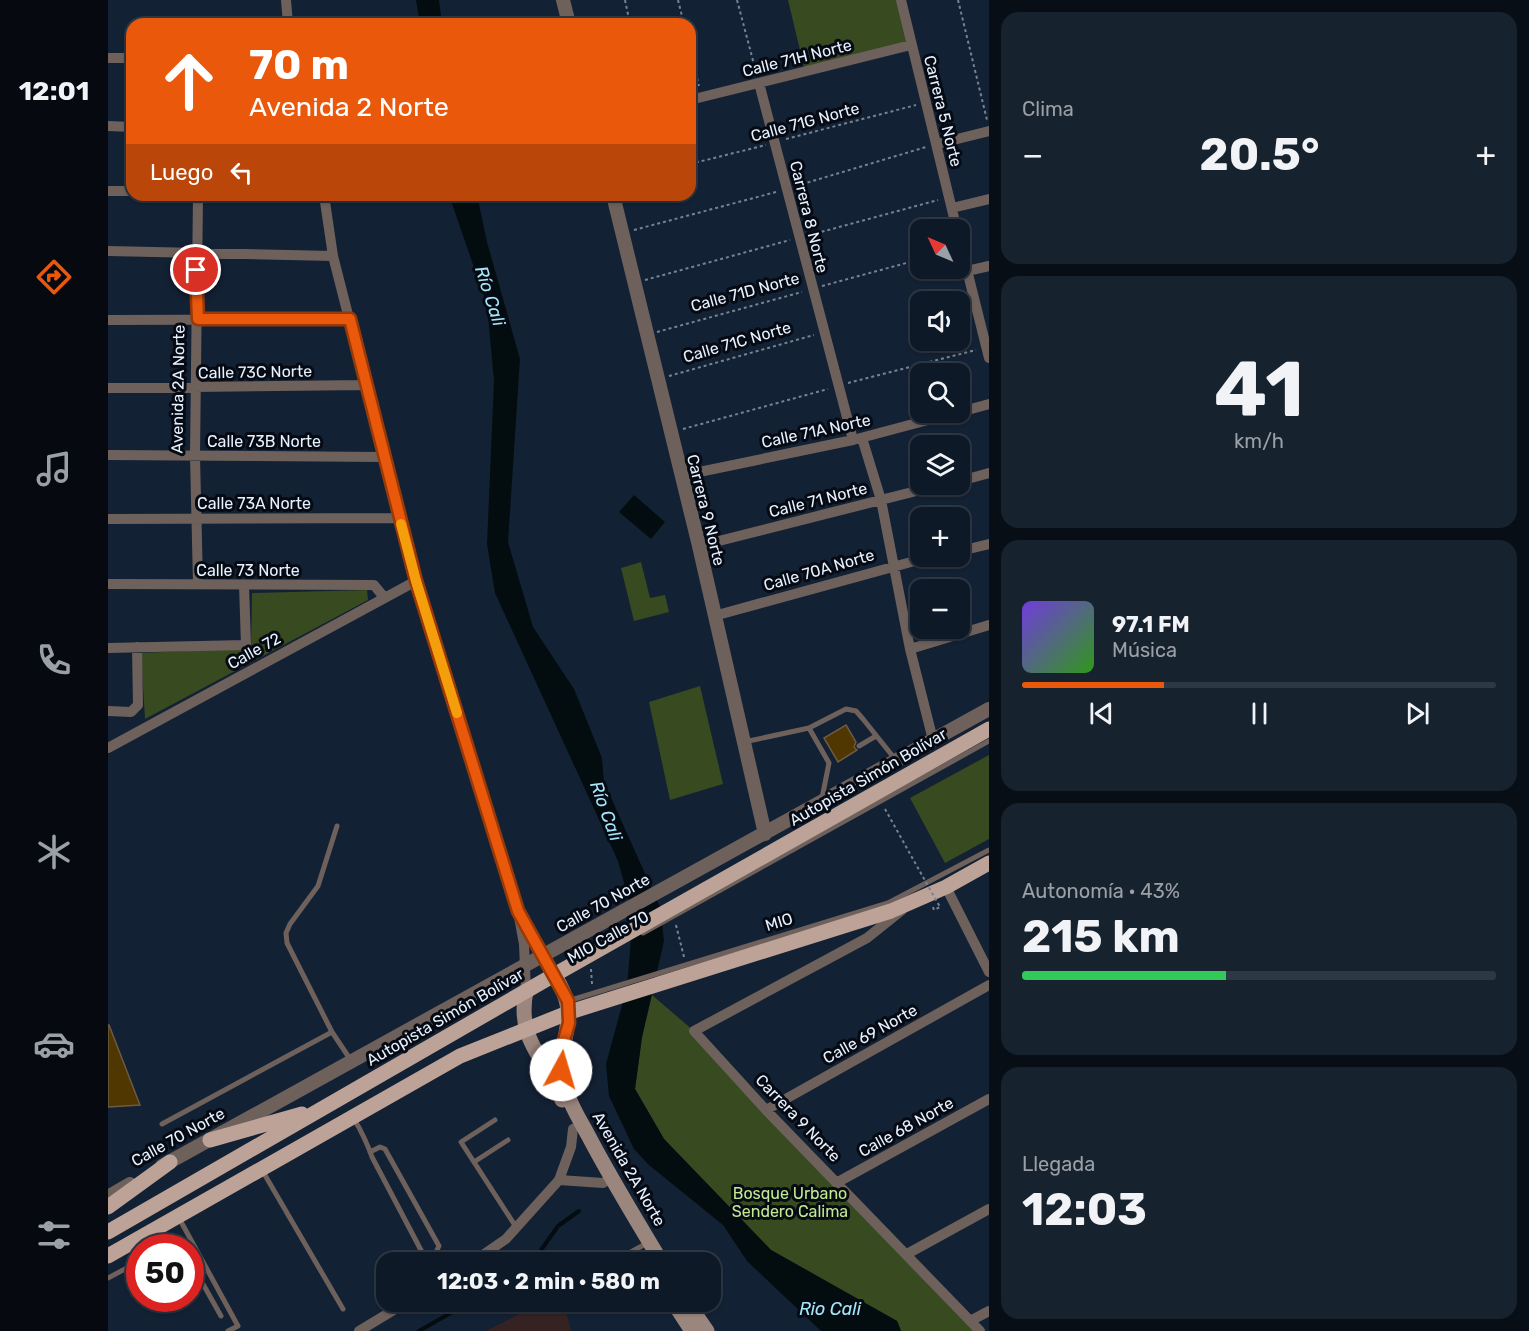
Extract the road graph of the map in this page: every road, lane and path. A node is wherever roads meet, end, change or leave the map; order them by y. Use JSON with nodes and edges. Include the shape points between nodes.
{"nodes":[{"id":1,"x":286,"y":0,"type":"edge"},
{"id":2,"x":563,"y":0,"type":"edge"},
{"id":3,"x":625,"y":0,"type":"edge"},
{"id":4,"x":678,"y":0,"type":"edge"},
{"id":5,"x":737,"y":0,"type":"edge"},
{"id":6,"x":901,"y":0,"type":"edge"},
{"id":7,"x":958,"y":0,"type":"edge"},
{"id":8,"x":288,"y":18,"type":"edge"},
{"id":9,"x":568,"y":18,"type":"edge"},
{"id":10,"x":629,"y":18,"type":"edge"},
{"id":11,"x":682,"y":18,"type":"edge"},
{"id":12,"x":911,"y":45,"type":"junction"},
{"id":13,"x":108,"y":58,"type":"edge"},
{"id":14,"x":126,"y":58,"type":"edge"},
{"id":15,"x":759,"y":83,"type":"junction"},
{"id":16,"x":696,"y":99,"type":"edge"},
{"id":17,"x":925,"y":103,"type":"junction"},
{"id":18,"x":108,"y":126,"type":"edge"},
{"id":19,"x":126,"y":127,"type":"edge"},
{"id":20,"x":989,"y":130,"type":"edge"},
{"id":21,"x":774,"y":142,"type":"junction"},
{"id":22,"x":937,"y":144,"type":"junction"},
{"id":23,"x":696,"y":162,"type":"edge"},
{"id":24,"x":108,"y":190,"type":"edge"},
{"id":25,"x":126,"y":191,"type":"edge"},
{"id":26,"x":989,"y":199,"type":"edge"},
{"id":27,"x":198,"y":201,"type":"edge"},
{"id":28,"x":325,"y":201,"type":"edge"},
{"id":29,"x":614,"y":201,"type":"edge"},
{"id":30,"x":952,"y":208,"type":"junction"},
{"id":31,"x":954,"y":219,"type":"edge"},
{"id":32,"x":108,"y":251,"type":"edge"},
{"id":33,"x":196,"y":253,"type":"junction"},
{"id":34,"x":333,"y":256,"type":"junction"},
{"id":35,"x":910,"y":262,"type":"edge"},
{"id":36,"x":989,"y":266,"type":"edge"},
{"id":37,"x":970,"y":271,"type":"edge"},
{"id":38,"x":970,"y":278,"type":"edge"},
{"id":39,"x":812,"y":289,"type":"junction"},
{"id":40,"x":198,"y":319,"type":"junction"},
{"id":41,"x":350,"y":319,"type":"junction"},
{"id":42,"x":108,"y":320,"type":"edge"},
{"id":43,"x":823,"y":332,"type":"junction"},
{"id":44,"x":986,"y":334,"type":"edge"},
{"id":45,"x":646,"y":335,"type":"junction"},
{"id":46,"x":989,"y":358,"type":"edge"},
{"id":47,"x":658,"y":380,"type":"junction"},
{"id":48,"x":366,"y":385,"type":"junction"},
{"id":49,"x":108,"y":388,"type":"edge"},
{"id":50,"x":197,"y":388,"type":"junction"},
{"id":51,"x":989,"y":404,"type":"edge"},
{"id":52,"x":970,"y":409,"type":"edge"},
{"id":53,"x":918,"y":423,"type":"edge"},
{"id":54,"x":858,"y":439,"type":"junction"},
{"id":55,"x":108,"y":455,"type":"edge"},
{"id":56,"x":195,"y":456,"type":"junction"},
{"id":57,"x":384,"y":457,"type":"junction"},
{"id":58,"x":989,"y":473,"type":"edge"},
{"id":59,"x":680,"y":476,"type":"junction"},
{"id":60,"x":970,"y":478,"type":"edge"},
{"id":61,"x":910,"y":493,"type":"edge"},
{"id":62,"x":881,"y":500,"type":"junction"},
{"id":63,"x":400,"y":518,"type":"junction"},
{"id":64,"x":108,"y":519,"type":"edge"},
{"id":65,"x":195,"y":519,"type":"junction"},
{"id":66,"x":989,"y":544,"type":"edge"},
{"id":67,"x":699,"y":546,"type":"junction"},
{"id":68,"x":970,"y":549,"type":"edge"},
{"id":69,"x":910,"y":561,"type":"edge"},
{"id":70,"x":894,"y":565,"type":"junction"},
{"id":71,"x":416,"y":581,"type":"junction"},
{"id":72,"x":108,"y":584,"type":"edge"},
{"id":73,"x":198,"y":584,"type":"junction"},
{"id":74,"x":244,"y":585,"type":"junction"},
{"id":75,"x":383,"y":596,"type":"junction"},
{"id":76,"x":714,"y":615,"type":"junction"},
{"id":77,"x":989,"y":626,"type":"edge"},
{"id":78,"x":137,"y":647,"type":"junction"},
{"id":79,"x":108,"y":648,"type":"edge"},
{"id":80,"x":910,"y":649,"type":"junction"},
{"id":81,"x":989,"y":709,"type":"edge"},
{"id":82,"x":108,"y":711,"type":"edge"},
{"id":83,"x":809,"y":728,"type":"junction"},
{"id":84,"x":989,"y":729,"type":"edge"},
{"id":85,"x":876,"y":735,"type":"junction"},
{"id":86,"x":933,"y":740,"type":"junction"},
{"id":87,"x":989,"y":741,"type":"edge"},
{"id":88,"x":743,"y":742,"type":"junction"},
{"id":89,"x":859,"y":746,"type":"dead end"},
{"id":90,"x":108,"y":748,"type":"edge"},
{"id":91,"x":836,"y":759,"type":"dead end"},
{"id":92,"x":896,"y":761,"type":"junction"},
{"id":93,"x":829,"y":763,"type":"junction"},
{"id":94,"x":822,"y":802,"type":"junction"},
{"id":95,"x":881,"y":802,"type":"junction"},
{"id":96,"x":337,"y":826,"type":"dead end"},
{"id":97,"x":765,"y":834,"type":"junction"},
{"id":98,"x":989,"y":850,"type":"edge"},
{"id":99,"x":989,"y":863,"type":"edge"},
{"id":100,"x":946,"y":887,"type":"junction"},
{"id":101,"x":908,"y":904,"type":"junction"},
{"id":102,"x":932,"y":905,"type":"dead end"},
{"id":103,"x":518,"y":911,"type":"junction"},
{"id":104,"x":673,"y":912,"type":"junction"},
{"id":105,"x":543,"y":957,"type":"junction"},
{"id":106,"x":525,"y":968,"type":"junction"},
{"id":107,"x":688,"y":969,"type":"junction"},
{"id":108,"x":989,"y":972,"type":"edge"},
{"id":109,"x":556,"y":978,"type":"junction"},
{"id":110,"x":989,"y":985,"type":"edge"},
{"id":111,"x":525,"y":995,"type":"junction"},
{"id":112,"x":569,"y":1006,"type":"junction"},
{"id":113,"x":526,"y":1028,"type":"junction"},
{"id":114,"x":332,"y":1032,"type":"junction"},
{"id":115,"x":352,"y":1062,"type":"junction"},
{"id":116,"x":989,"y":1099,"type":"edge"},
{"id":117,"x":323,"y":1108,"type":"junction"},
{"id":118,"x":766,"y":1110,"type":"junction"},
{"id":119,"x":353,"y":1117,"type":"junction"},
{"id":120,"x":495,"y":1120,"type":"dead end"},
{"id":121,"x":162,"y":1124,"type":"dead end"},
{"id":122,"x":578,"y":1127,"type":"junction"},
{"id":123,"x":210,"y":1140,"type":"junction"},
{"id":124,"x":508,"y":1140,"type":"dead end"},
{"id":125,"x":370,"y":1152,"type":"junction"},
{"id":126,"x":170,"y":1162,"type":"junction"},
{"id":127,"x":474,"y":1162,"type":"junction"},
{"id":128,"x":261,"y":1169,"type":"junction"},
{"id":129,"x":559,"y":1180,"type":"junction"},
{"id":130,"x":607,"y":1180,"type":"junction"},
{"id":131,"x":838,"y":1182,"type":"junction"},
{"id":132,"x":108,"y":1197,"type":"edge"},
{"id":133,"x":108,"y":1207,"type":"edge"},
{"id":134,"x":989,"y":1209,"type":"edge"},
{"id":135,"x":178,"y":1216,"type":"junction"},
{"id":136,"x":158,"y":1228,"type":"junction"},
{"id":137,"x":517,"y":1228,"type":"junction"},
{"id":138,"x":108,"y":1232,"type":"edge"},
{"id":139,"x":156,"y":1234,"type":"edge"},
{"id":140,"x":645,"y":1244,"type":"junction"},
{"id":141,"x":488,"y":1252,"type":"edge"},
{"id":142,"x":631,"y":1252,"type":"edge"},
{"id":143,"x":647,"y":1252,"type":"edge"},
{"id":144,"x":652,"y":1252,"type":"edge"},
{"id":145,"x":907,"y":1254,"type":"junction"},
{"id":146,"x":108,"y":1256,"type":"edge"},
{"id":147,"x":126,"y":1268,"type":"edge"},
{"id":148,"x":108,"y":1278,"type":"edge"},
{"id":149,"x":204,"y":1286,"type":"edge"},
{"id":150,"x":343,"y":1309,"type":"dead end"},
{"id":151,"x":989,"y":1311,"type":"edge"},
{"id":152,"x":390,"y":1312,"type":"edge"},
{"id":153,"x":680,"y":1312,"type":"edge"},
{"id":154,"x":694,"y":1312,"type":"edge"},
{"id":155,"x":221,"y":1316,"type":"dead end"},
{"id":156,"x":970,"y":1321,"type":"junction"},
{"id":157,"x":228,"y":1331,"type":"edge"},
{"id":158,"x":359,"y":1331,"type":"edge"},
{"id":159,"x":692,"y":1331,"type":"edge"},
{"id":160,"x":707,"y":1331,"type":"edge"},
{"id":161,"x":980,"y":1331,"type":"edge"}],
"edges":[{"from":1,"to":8,"type":"street"},
{"from":2,"to":9,"type":"street"},
{"from":3,"to":10,"type":"path"},
{"from":4,"to":11,"type":"path"},
{"from":5,"to":15,"type":"path"},
{"from":6,"to":12,"type":"street","name":"Carrera 5 Norte"},
{"from":7,"to":20,"type":"path"},
{"from":12,"to":15,"type":"street","name":"Calle 71H Norte"},
{"from":12,"to":17,"type":"street","name":"Carrera 5 Norte"},
{"from":13,"to":14,"type":"street"},
{"from":15,"to":16,"type":"street","name":"Calle 71H Norte"},
{"from":15,"to":21,"type":"street","name":"Carrera 8 Norte"},
{"from":17,"to":21,"type":"path","name":"Calle 71G Norte"},
{"from":17,"to":22,"type":"street","name":"Carrera 5 Norte"},
{"from":18,"to":19,"type":"street"},
{"from":20,"to":22,"type":"street"},
{"from":21,"to":23,"type":"path","name":"Calle 71G Norte"},
{"from":21,"to":39,"type":"street","name":"Carrera 8 Norte"},
{"from":22,"to":30,"type":"street","name":"Carrera 5 Norte"},
{"from":24,"to":25,"type":"street"},
{"from":26,"to":30,"type":"street"},
{"from":27,"to":33,"type":"street","name":"Avenida 2A Norte"},
{"from":28,"to":34,"type":"street"},
{"from":29,"to":45,"type":"street","name":"Carrera 9 Norte"},
{"from":30,"to":31,"type":"street","name":"Carrera 5 Norte"},
{"from":32,"to":33,"type":"street"},
{"from":33,"to":34,"type":"street"},
{"from":33,"to":40,"type":"street","name":"Avenida 2A Norte"},
{"from":34,"to":41,"type":"street"},
{"from":35,"to":39,"type":"path","name":"Calle 71D Norte"},
{"from":36,"to":37,"type":"street"},
{"from":38,"to":44,"type":"street"},
{"from":39,"to":43,"type":"street","name":"Carrera 8 Norte"},
{"from":39,"to":45,"type":"path","name":"Calle 71D Norte"},
{"from":40,"to":41,"type":"street"},
{"from":40,"to":42,"type":"street"},
{"from":40,"to":50,"type":"street","name":"Avenida 2A Norte"},
{"from":41,"to":48,"type":"street"},
{"from":43,"to":47,"type":"path","name":"Calle 71C Norte"},
{"from":43,"to":54,"type":"street","name":"Carrera 8 Norte"},
{"from":44,"to":46,"type":"street"},
{"from":45,"to":47,"type":"street","name":"Carrera 9 Norte"},
{"from":47,"to":59,"type":"street","name":"Carrera 9 Norte"},
{"from":48,"to":50,"type":"street","name":"Calle 73C Norte"},
{"from":48,"to":57,"type":"street"},
{"from":49,"to":50,"type":"street","name":"Calle 73C Norte"},
{"from":50,"to":56,"type":"street","name":"Avenida 2A Norte"},
{"from":51,"to":52,"type":"street","name":"Calle 71A Norte"},
{"from":53,"to":54,"type":"street","name":"Calle 71A Norte"},
{"from":54,"to":59,"type":"street","name":"Calle 71A Norte"},
{"from":54,"to":62,"type":"street","name":"Carrera 8 Norte"},
{"from":55,"to":56,"type":"street","name":"Calle 73B Norte"},
{"from":56,"to":57,"type":"street","name":"Calle 73B Norte"},
{"from":56,"to":65,"type":"street","name":"Avenida 2A Norte"},
{"from":57,"to":63,"type":"street"},
{"from":58,"to":60,"type":"street"},
{"from":59,"to":67,"type":"street","name":"Carrera 9 Norte"},
{"from":61,"to":62,"type":"street","name":"Calle 71 Norte"},
{"from":62,"to":67,"type":"street","name":"Calle 71 Norte"},
{"from":62,"to":70,"type":"street","name":"Carrera 8 Norte"},
{"from":63,"to":65,"type":"street","name":"Calle 73A Norte"},
{"from":63,"to":71,"type":"street"},
{"from":64,"to":65,"type":"street","name":"Calle 73A Norte"},
{"from":65,"to":73,"type":"street","name":"Avenida 2A Norte"},
{"from":66,"to":68,"type":"street"},
{"from":67,"to":76,"type":"street","name":"Carrera 9 Norte"},
{"from":69,"to":70,"type":"street","name":"Calle 70A Norte"},
{"from":70,"to":76,"type":"street","name":"Calle 70A Norte"},
{"from":70,"to":80,"type":"street","name":"Carrera 8 Norte"},
{"from":71,"to":75,"type":"street","name":"Calle 72"},
{"from":71,"to":103,"type":"street"},
{"from":72,"to":73,"type":"street","name":"Calle 73 Norte"},
{"from":73,"to":74,"type":"street","name":"Calle 73 Norte"},
{"from":74,"to":75,"type":"street","name":"Calle 73 Norte","via":[[374,585]]},
{"from":74,"to":78,"type":"street","via":[[246,645]]},
{"from":75,"to":90,"type":"street","name":"Calle 72"},
{"from":76,"to":88,"type":"street","name":"Carrera 9 Norte"},
{"from":77,"to":80,"type":"street"},
{"from":78,"to":79,"type":"street"},
{"from":78,"to":82,"type":"street","via":[[138,705],[131,712]]},
{"from":80,"to":86,"type":"street","name":"Carrera 8 Norte"},
{"from":81,"to":86,"type":"street","name":"Calle 70 Norte"},
{"from":83,"to":85,"type":"lane","via":[[846,709],[856,711]]},
{"from":83,"to":88,"type":"lane"},
{"from":83,"to":93,"type":"lane"},
{"from":84,"to":104,"type":"main road","name":"Autopista Simón Bolívar"},
{"from":85,"to":89,"type":"lane"},
{"from":85,"to":92,"type":"lane"},
{"from":86,"to":92,"type":"street","name":"Calle 70 Norte"},
{"from":87,"to":95,"type":"lane"},
{"from":88,"to":97,"type":"street","name":"Carrera 9 Norte"},
{"from":91,"to":93,"type":"lane"},
{"from":92,"to":94,"type":"street","name":"Calle 70 Norte"},
{"from":93,"to":94,"type":"lane"},
{"from":94,"to":97,"type":"street","name":"Calle 70 Norte"},
{"from":95,"to":102,"type":"path","bridge":true,"via":[[940,907],[934,910]]},
{"from":95,"to":104,"type":"lane"},
{"from":96,"to":114,"type":"lane","via":[[318,886],[286,933],[287,943]]},
{"from":97,"to":105,"type":"street","name":"Calle 70 Norte"},
{"from":98,"to":107,"type":"lane","name":"MIO","via":[[888,903]]},
{"from":99,"to":100,"type":"main road"},
{"from":100,"to":101,"type":"main road"},
{"from":100,"to":108,"type":"street"},
{"from":101,"to":107,"type":"main road","via":[[813,937]]},
{"from":101,"to":118,"type":"street","name":"Carrera 9 Norte","via":[[867,938],[694,1031]]},
{"from":103,"to":105,"type":"street"},
{"from":103,"to":106,"type":"street","name":"Avenida 2A Norte"},
{"from":104,"to":107,"type":"path"},
{"from":104,"to":109,"type":"main road","name":"Autopista Simón Bolívar"},
{"from":105,"to":106,"type":"street","name":"Calle 70 Norte"},
{"from":105,"to":109,"type":"street"},
{"from":106,"to":111,"type":"street","name":"Avenida 2A Norte"},
{"from":106,"to":115,"type":"street","name":"Calle 70 Norte"},
{"from":107,"to":112,"type":"main road"},
{"from":109,"to":111,"type":"main road","name":"Autopista Simón Bolívar"},
{"from":109,"to":112,"type":"main road"},
{"from":110,"to":118,"type":"street","name":"Calle 69 Norte"},
{"from":111,"to":113,"type":"main road","name":"Avenida 2A Norte","via":[[521,1011]]},
{"from":111,"to":117,"type":"main road","name":"Autopista Simón Bolívar"},
{"from":112,"to":113,"type":"main road"},
{"from":112,"to":122,"type":"main road","name":"Avenida 2A Norte","via":[[562,1078]]},
{"from":113,"to":119,"type":"main road","via":[[460,1056]]},
{"from":113,"to":122,"type":"main road","name":"Avenida 2A Norte","via":[[534,1050]]},
{"from":114,"to":115,"type":"lane"},
{"from":114,"to":121,"type":"lane"},
{"from":115,"to":123,"type":"street","name":"Calle 70 Norte"},
{"from":116,"to":131,"type":"street","name":"Calle 68 Norte"},
{"from":117,"to":123,"type":"main road"},
{"from":117,"to":138,"type":"main road","name":"Autopista Simón Bolívar"},
{"from":118,"to":131,"type":"street","name":"Carrera 9 Norte"},
{"from":119,"to":125,"type":"lane"},
{"from":119,"to":128,"type":"main road"},
{"from":120,"to":127,"type":"lane","via":[[461,1142]]},
{"from":122,"to":129,"type":"street"},
{"from":122,"to":130,"type":"main road","name":"Avenida 2A Norte"},
{"from":123,"to":126,"type":"street","name":"Calle 70 Norte"},
{"from":124,"to":127,"type":"lane"},
{"from":125,"to":125,"type":"lane","via":[[423,1254],[434,1256],[439,1246],[386,1149],[380,1147]]},
{"from":126,"to":132,"type":"street","name":"Calle 70 Norte"},
{"from":126,"to":133,"type":"main road"},
{"from":127,"to":137,"type":"lane"},
{"from":128,"to":135,"type":"main road"},
{"from":128,"to":150,"type":"lane"},
{"from":129,"to":130,"type":"street"},
{"from":129,"to":137,"type":"street"},
{"from":130,"to":140,"type":"main road","name":"Avenida 2A Norte"},
{"from":131,"to":145,"type":"street","name":"Carrera 9 Norte"},
{"from":134,"to":145,"type":"street"},
{"from":135,"to":136,"type":"main road"},
{"from":135,"to":157,"type":"lane","via":[[238,1326]]},
{"from":136,"to":139,"type":"lane"},
{"from":136,"to":146,"type":"main road"},
{"from":137,"to":141,"type":"street"},
{"from":140,"to":142,"type":"lane"},
{"from":140,"to":143,"type":"main road","name":"Avenida 2A Norte"},
{"from":140,"to":144,"type":"main road","name":"Avenida 2A Norte"},
{"from":145,"to":156,"type":"street","name":"Carrera 9 Norte"},
{"from":147,"to":148,"type":"lane"},
{"from":149,"to":155,"type":"lane"},
{"from":151,"to":156,"type":"street"},
{"from":152,"to":158,"type":"street"},
{"from":153,"to":159,"type":"main road"},
{"from":154,"to":160,"type":"main road"},
{"from":156,"to":161,"type":"street","name":"Carrera 9 Norte"}]}
